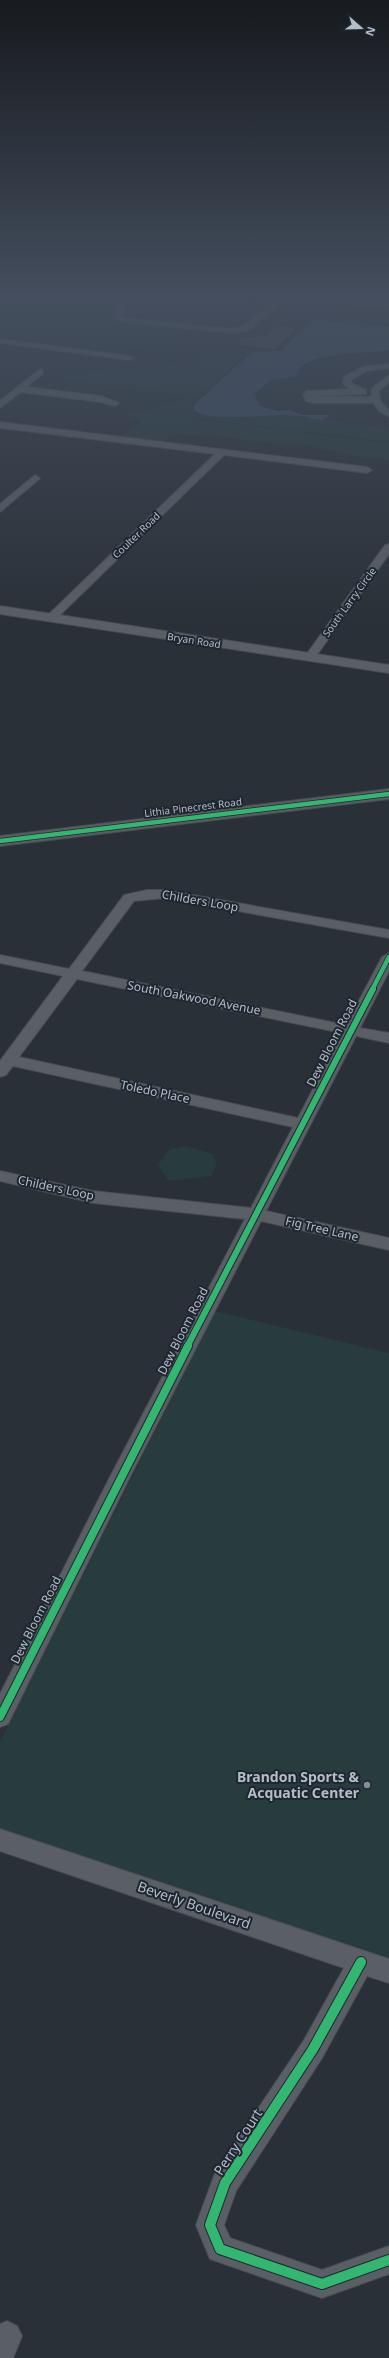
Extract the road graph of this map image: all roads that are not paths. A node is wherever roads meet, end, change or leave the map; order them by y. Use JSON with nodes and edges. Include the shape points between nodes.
{"nodes":[{"id":1,"x":380,"y":407,"type":"edge"},
{"id":2,"x":389,"y":414,"type":"edge"},
{"id":3,"x":0,"y":425,"type":"edge"},
{"id":4,"x":222,"y":452,"type":"junction"},
{"id":5,"x":367,"y":470,"type":"dead end"},
{"id":6,"x":35,"y":478,"type":"dead end"},
{"id":7,"x":0,"y":509,"type":"edge"},
{"id":8,"x":389,"y":547,"type":"edge"},
{"id":9,"x":0,"y":610,"type":"edge"},
{"id":10,"x":51,"y":618,"type":"junction"},
{"id":11,"x":310,"y":657,"type":"junction"},
{"id":12,"x":389,"y":669,"type":"edge"},
{"id":13,"x":389,"y":794,"type":"edge"},
{"id":14,"x":0,"y":841,"type":"edge"},
{"id":15,"x":389,"y":934,"type":"edge"},
{"id":16,"x":389,"y":957,"type":"edge"},
{"id":17,"x":0,"y":959,"type":"edge"},
{"id":18,"x":73,"y":974,"type":"junction"},
{"id":19,"x":351,"y":1030,"type":"junction"},
{"id":20,"x":389,"y":1038,"type":"edge"},
{"id":21,"x":4,"y":1066,"type":"edge"},
{"id":22,"x":302,"y":1124,"type":"junction"},
{"id":23,"x":0,"y":1176,"type":"edge"},
{"id":24,"x":255,"y":1214,"type":"junction"},
{"id":25,"x":389,"y":1244,"type":"edge"},
{"id":26,"x":0,"y":1717,"type":"edge"},
{"id":27,"x":0,"y":1840,"type":"edge"},
{"id":28,"x":360,"y":1962,"type":"junction"},
{"id":29,"x":389,"y":1971,"type":"edge"},
{"id":30,"x":389,"y":2260,"type":"edge"}],
"edges":[{"from":1,"to":2,"type":"street"},
{"from":3,"to":4,"type":"street"},
{"from":4,"to":5,"type":"street"},
{"from":4,"to":10,"type":"street","name":"Coulter Road"},
{"from":6,"to":7,"type":"street"},
{"from":8,"to":11,"type":"street","name":"South Larry Circle"},
{"from":9,"to":10,"type":"street","name":"Bryan Road"},
{"from":10,"to":11,"type":"street","name":"Bryan Road"},
{"from":11,"to":12,"type":"street","name":"Bryan Road"},
{"from":13,"to":14,"type":"main road","name":"Lithia Pinecrest Road"},
{"from":15,"to":18,"type":"street","name":"Childers Loop","via":[[150,893],[128,898]]},
{"from":16,"to":19,"type":"street","name":"Dew Bloom Road"},
{"from":17,"to":18,"type":"street","name":"South Oakwood Avenue"},
{"from":18,"to":19,"type":"street","name":"South Oakwood Avenue"},
{"from":18,"to":21,"type":"street","name":"Childers Loop"},
{"from":19,"to":20,"type":"street","name":"South Oakwood Avenue"},
{"from":19,"to":22,"type":"street","name":"Dew Bloom Road"},
{"from":21,"to":22,"type":"street","name":"Toledo Place"},
{"from":22,"to":24,"type":"street","name":"Dew Bloom Road"},
{"from":23,"to":24,"type":"street","name":"Childers Loop","via":[[93,1197]]},
{"from":24,"to":25,"type":"street","name":"Fig Tree Lane"},
{"from":24,"to":26,"type":"street","name":"Dew Bloom Road"},
{"from":27,"to":28,"type":"street","name":"Beverly Boulevard"},
{"from":28,"to":29,"type":"street","name":"Beverly Boulevard"},
{"from":28,"to":30,"type":"street","name":"Perry Court","via":[[313,2049],[225,2183],[210,2225],[220,2249],[322,2284]]}]}
